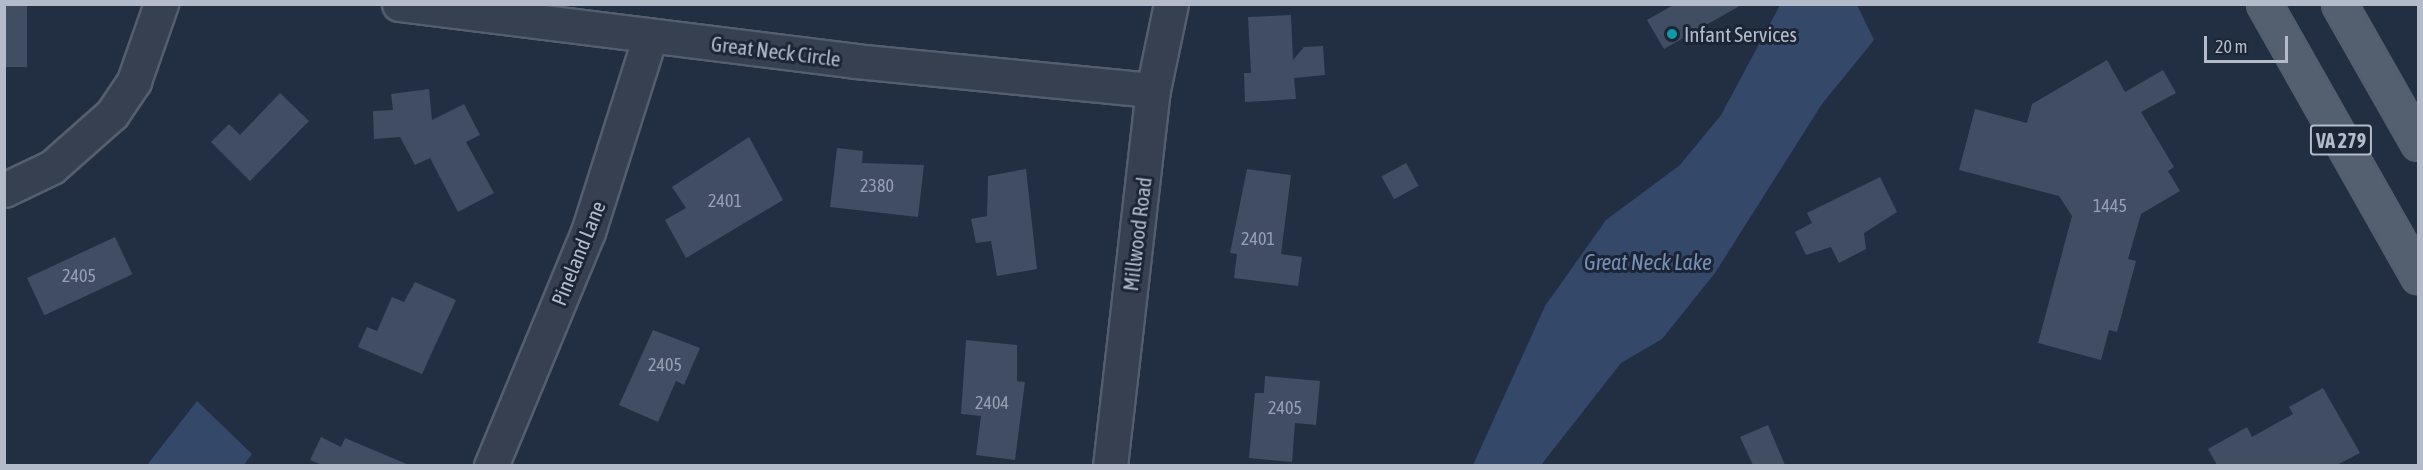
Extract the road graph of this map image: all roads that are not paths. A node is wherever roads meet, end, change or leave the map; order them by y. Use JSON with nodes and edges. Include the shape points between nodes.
{"nodes":[{"id":1,"x":161,"y":4,"type":"edge"},
{"id":2,"x":399,"y":4,"type":"edge"},
{"id":3,"x":1171,"y":4,"type":"edge"},
{"id":4,"x":2264,"y":4,"type":"edge"},
{"id":5,"x":2339,"y":4,"type":"edge"},
{"id":6,"x":650,"y":36,"type":"junction"},
{"id":7,"x":1153,"y":90,"type":"junction"},
{"id":8,"x":2418,"y":142,"type":"edge"},
{"id":9,"x":4,"y":190,"type":"edge"},
{"id":10,"x":2418,"y":276,"type":"edge"},
{"id":11,"x":491,"y":465,"type":"edge"},
{"id":12,"x":1110,"y":465,"type":"edge"}],
"edges":[{"from":1,"to":9,"type":"street","via":[[134,81],[112,114],[52,167]]},
{"from":2,"to":6,"type":"street","name":"Great Neck Circle"},
{"from":3,"to":7,"type":"street","name":"Millwood Road"},
{"from":4,"to":10,"type":"main road","number":"VA 279"},
{"from":5,"to":8,"type":"main road","number":"VA 279"},
{"from":6,"to":7,"type":"street","name":"Great Neck Circle"},
{"from":6,"to":11,"type":"street","name":"Pineland Lane","via":[[588,232]]},
{"from":7,"to":12,"type":"street","name":"Millwood Road"}]}
